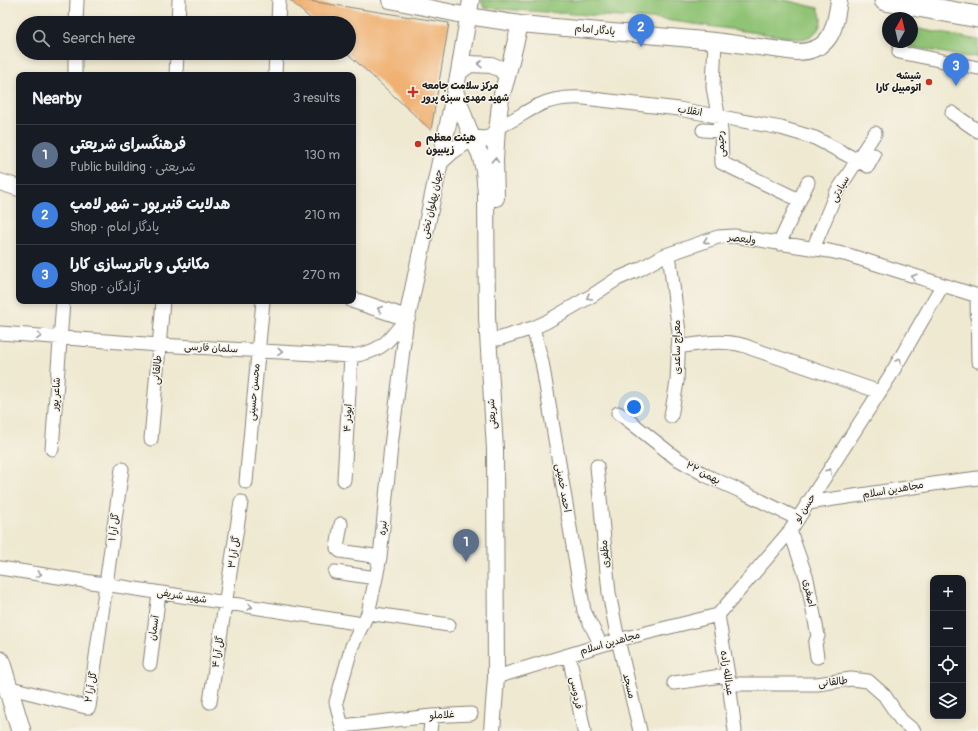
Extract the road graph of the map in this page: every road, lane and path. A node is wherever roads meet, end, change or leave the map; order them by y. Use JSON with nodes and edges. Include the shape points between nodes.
{"nodes":[{"id":1,"x":77,"y":0,"type":"edge"},
{"id":2,"x":179,"y":0,"type":"edge"},
{"id":3,"x":279,"y":0,"type":"edge"},
{"id":4,"x":390,"y":0,"type":"edge"},
{"id":5,"x":471,"y":0,"type":"edge"},
{"id":6,"x":839,"y":0,"type":"edge"},
{"id":7,"x":885,"y":0,"type":"edge"},
{"id":8,"x":907,"y":11,"type":"edge"},
{"id":9,"x":76,"y":16,"type":"edge"},
{"id":10,"x":178,"y":16,"type":"edge"},
{"id":11,"x":278,"y":16,"type":"edge"},
{"id":12,"x":468,"y":16,"type":"junction"},
{"id":13,"x":978,"y":17,"type":"edge"},
{"id":14,"x":520,"y":24,"type":"junction"},
{"id":15,"x":715,"y":41,"type":"junction"},
{"id":16,"x":900,"y":48,"type":"edge"},
{"id":17,"x":75,"y":60,"type":"edge"},
{"id":18,"x":177,"y":60,"type":"edge"},
{"id":19,"x":276,"y":60,"type":"edge"},
{"id":20,"x":978,"y":68,"type":"edge"},
{"id":21,"x":75,"y":72,"type":"edge"},
{"id":22,"x":176,"y":72,"type":"edge"},
{"id":23,"x":275,"y":72,"type":"edge"},
{"id":24,"x":459,"y":72,"type":"junction"},
{"id":25,"x":507,"y":77,"type":"junction"},
{"id":26,"x":455,"y":90,"type":"junction"},
{"id":27,"x":952,"y":113,"type":"dead end"},
{"id":28,"x":718,"y":116,"type":"junction"},
{"id":29,"x":497,"y":127,"type":"junction"},
{"id":30,"x":703,"y":130,"type":"dead end"},
{"id":31,"x":721,"y":131,"type":"junction"},
{"id":32,"x":978,"y":131,"type":"edge"},
{"id":33,"x":874,"y":133,"type":"dead end"},
{"id":34,"x":472,"y":138,"type":"junction"},
{"id":35,"x":874,"y":155,"type":"dead end"},
{"id":36,"x":858,"y":160,"type":"junction"},
{"id":37,"x":441,"y":161,"type":"junction"},
{"id":38,"x":0,"y":182,"type":"edge"},
{"id":39,"x":808,"y":182,"type":"dead end"},
{"id":40,"x":16,"y":187,"type":"edge"},
{"id":41,"x":800,"y":200,"type":"junction"},
{"id":42,"x":779,"y":244,"type":"junction"},
{"id":43,"x":813,"y":249,"type":"junction"},
{"id":44,"x":669,"y":254,"type":"junction"},
{"id":45,"x":942,"y":286,"type":"junction"},
{"id":46,"x":978,"y":296,"type":"edge"},
{"id":47,"x":356,"y":301,"type":"edge"},
{"id":48,"x":63,"y":304,"type":"edge"},
{"id":49,"x":163,"y":304,"type":"edge"},
{"id":50,"x":263,"y":304,"type":"edge"},
{"id":51,"x":407,"y":318,"type":"junction"},
{"id":52,"x":533,"y":328,"type":"junction"},
{"id":53,"x":0,"y":333,"type":"edge"},
{"id":54,"x":61,"y":338,"type":"junction"},
{"id":55,"x":498,"y":339,"type":"junction"},
{"id":56,"x":159,"y":345,"type":"junction"},
{"id":57,"x":678,"y":347,"type":"junction"},
{"id":58,"x":257,"y":351,"type":"junction"},
{"id":59,"x":351,"y":356,"type":"junction"},
{"id":60,"x":978,"y":361,"type":"edge"},
{"id":61,"x":880,"y":392,"type":"junction"},
{"id":62,"x":618,"y":413,"type":"dead end"},
{"id":63,"x":671,"y":416,"type":"dead end"},
{"id":64,"x":151,"y":439,"type":"dead end"},
{"id":65,"x":52,"y":449,"type":"dead end"},
{"id":66,"x":597,"y":466,"type":"dead end"},
{"id":67,"x":122,"y":469,"type":"dead end"},
{"id":68,"x":978,"y":478,"type":"edge"},
{"id":69,"x":344,"y":480,"type":"dead end"},
{"id":70,"x":246,"y":482,"type":"dead end"},
{"id":71,"x":241,"y":502,"type":"dead end"},
{"id":72,"x":808,"y":504,"type":"junction"},
{"id":73,"x":798,"y":519,"type":"junction"},
{"id":74,"x":341,"y":524,"type":"dead end"},
{"id":75,"x":790,"y":531,"type":"junction"},
{"id":76,"x":380,"y":557,"type":"junction"},
{"id":77,"x":0,"y":568,"type":"edge"},
{"id":78,"x":335,"y":572,"type":"dead end"},
{"id":79,"x":376,"y":578,"type":"junction"},
{"id":80,"x":106,"y":584,"type":"junction"},
{"id":81,"x":159,"y":592,"type":"junction"},
{"id":82,"x":226,"y":603,"type":"junction"},
{"id":83,"x":718,"y":615,"type":"junction"},
{"id":84,"x":366,"y":619,"type":"junction"},
{"id":85,"x":449,"y":625,"type":"dead end"},
{"id":86,"x":618,"y":640,"type":"junction"},
{"id":87,"x":601,"y":645,"type":"junction"},
{"id":88,"x":569,"y":654,"type":"junction"},
{"id":89,"x":817,"y":657,"type":"dead end"},
{"id":90,"x":0,"y":661,"type":"edge"},
{"id":91,"x":150,"y":664,"type":"dead end"},
{"id":92,"x":500,"y":676,"type":"junction"},
{"id":93,"x":728,"y":680,"type":"junction"},
{"id":94,"x":674,"y":683,"type":"dead end"},
{"id":95,"x":7,"y":687,"type":"junction"},
{"id":96,"x":210,"y":702,"type":"dead end"},
{"id":97,"x":471,"y":714,"type":"dead end"},
{"id":98,"x":432,"y":716,"type":"junction"},
{"id":99,"x":342,"y":728,"type":"edge"},
{"id":100,"x":21,"y":731,"type":"edge"},
{"id":101,"x":430,"y":731,"type":"edge"},
{"id":102,"x":492,"y":731,"type":"edge"},
{"id":103,"x":500,"y":731,"type":"edge"},
{"id":104,"x":584,"y":731,"type":"edge"},
{"id":105,"x":640,"y":731,"type":"edge"},
{"id":106,"x":735,"y":731,"type":"edge"},
{"id":107,"x":914,"y":731,"type":"edge"}],
"edges":[{"from":1,"to":9,"type":"street"},
{"from":2,"to":10,"type":"street"},
{"from":3,"to":11,"type":"street"},
{"from":4,"to":12,"type":"street","name":"یادگار امام"},
{"from":5,"to":12,"type":"street"},
{"from":6,"to":15,"type":"street","name":"یادگار امام","via":[[832,30],[823,45],[812,50],[796,52]]},
{"from":7,"to":8,"type":"main road"},
{"from":8,"to":13,"type":"main road"},
{"from":12,"to":14,"type":"street","name":"یادگار امام"},
{"from":12,"to":24,"type":"street"},
{"from":14,"to":15,"type":"street","name":"یادگار امام"},
{"from":14,"to":25,"type":"street","name":"شریعتی"},
{"from":15,"to":28,"type":"street","name":"رحیمی","via":[[713,87]]},
{"from":16,"to":20,"type":"street","via":[[899,52]]},
{"from":17,"to":21,"type":"street"},
{"from":18,"to":22,"type":"street"},
{"from":19,"to":23,"type":"street"},
{"from":25,"to":24,"type":"street","one_way":true,"via":[[501,69],[491,65],[470,64]]},
{"from":24,"to":26,"type":"street","name":"جهان پهلوان تختی"},
{"from":25,"to":29,"type":"street","name":"شریعتی"},
{"from":26,"to":34,"type":"street","name":"شریعتی"},
{"from":26,"to":37,"type":"street","name":"جهان پهلوان تختی"},
{"from":27,"to":32,"type":"street"},
{"from":28,"to":29,"type":"street","name":"انقلاب","via":[[619,101],[571,97],[537,106]]},
{"from":28,"to":31,"type":"street","name":"رحیمی"},
{"from":28,"to":36,"type":"street","name":"انقلاب","via":[[782,128],[816,138]]},
{"from":29,"to":34,"type":"street","via":[[492,137],[480,140]]},
{"from":55,"to":29,"type":"street","name":"شریعتی","one_way":true,"via":[[495,161]]},
{"from":30,"to":31,"type":"street"},
{"from":31,"to":41,"type":"street","name":"رحیمی","via":[[722,163]]},
{"from":33,"to":36,"type":"street","name":"سیادتی"},
{"from":34,"to":37,"type":"street"},
{"from":34,"to":92,"type":"street","name":"شریعتی","via":[[484,170],[486,194],[486,318],[495,449]]},
{"from":35,"to":36,"type":"street","via":[[868,166]]},
{"from":36,"to":43,"type":"street","name":"سیادتی","via":[[836,193]]},
{"from":37,"to":51,"type":"street","name":"جهان پهلوان تختی"},
{"from":38,"to":40,"type":"street"},
{"from":39,"to":41,"type":"street"},
{"from":41,"to":42,"type":"street"},
{"from":42,"to":43,"type":"street","name":"ولیعصر"},
{"from":42,"to":44,"type":"street","name":"ولیعصر","one_way":true,"via":[[734,236],[718,237]]},
{"from":45,"to":43,"type":"street","name":"ولیعصر","one_way":true,"via":[[848,255]]},
{"from":44,"to":52,"type":"street","name":"ولیعصر","one_way":true,"via":[[617,279]]},
{"from":44,"to":57,"type":"street","name":"معراج ساعدی","via":[[679,332]]},
{"from":45,"to":46,"type":"street","name":"ولیعصر"},
{"from":61,"to":45,"type":"street","name":"حسن لو","one_way":true},
{"from":46,"to":60,"type":"street"},
{"from":51,"to":47,"type":"street","one_way":true},
{"from":48,"to":54,"type":"street","name":"شاعر پور"},
{"from":49,"to":56,"type":"street","name":"طالقانی"},
{"from":50,"to":58,"type":"street","name":"محسن حسینی"},
{"from":51,"to":59,"type":"street","name":"سلمان فارسی","via":[[376,350]]},
{"from":51,"to":76,"type":"street","name":"نبره"},
{"from":52,"to":55,"type":"street","name":"ولیعصر"},
{"from":52,"to":87,"type":"street","name":"احمد خمینی","via":[[542,362],[584,610]]},
{"from":53,"to":54,"type":"street","name":"سلمان فارسی","one_way":true},
{"from":54,"to":56,"type":"street","name":"سلمان فارسی"},
{"from":54,"to":65,"type":"street","name":"شاعر پور"},
{"from":55,"to":92,"type":"street","name":"شریعتی","via":[[504,446]]},
{"from":56,"to":58,"type":"street","name":"سلمان فارسی"},
{"from":56,"to":64,"type":"street","name":"طالقانی"},
{"from":57,"to":61,"type":"street","via":[[717,341],[743,344]]},
{"from":57,"to":63,"type":"street","name":"معراج ساعدی","via":[[677,382]]},
{"from":58,"to":59,"type":"street","name":"سلمان فارسی","one_way":true},
{"from":58,"to":70,"type":"street","name":"محسن حسینی"},
{"from":59,"to":69,"type":"street","name":"ابوذر ۴"},
{"from":72,"to":61,"type":"street","name":"حسن لو","one_way":true},
{"from":62,"to":73,"type":"street","name":"۲۲ بهمن","via":[[688,466]]},
{"from":66,"to":86,"type":"street","name":"مظفری","via":[[609,594]]},
{"from":67,"to":80,"type":"street","name":"گل آرا ۱"},
{"from":68,"to":72,"type":"street","name":"مجاهدین اسلام"},
{"from":71,"to":82,"type":"street","name":"گل آرا ۳"},
{"from":72,"to":73,"type":"street","name":"حسن لو"},
{"from":73,"to":75,"type":"street","name":"حسن لو"},
{"from":74,"to":76,"type":"street","via":[[337,548]]},
{"from":75,"to":83,"type":"street","name":"حسن لو"},
{"from":75,"to":89,"type":"street","name":"اصغری","via":[[807,579],[818,636],[815,644]]},
{"from":76,"to":79,"type":"street","name":"نبره"},
{"from":77,"to":80,"type":"street","name":"شهید شریفی","one_way":true},
{"from":78,"to":79,"type":"street"},
{"from":79,"to":84,"type":"street","name":"نبره"},
{"from":80,"to":81,"type":"street","name":"شهید شریفی"},
{"from":80,"to":95,"type":"street","name":"گل آرا ۲","via":[[89,707]]},
{"from":81,"to":82,"type":"street","name":"شهید شریفی"},
{"from":81,"to":91,"type":"street","name":"آسمان"},
{"from":82,"to":84,"type":"street","name":"شهید شریفی","one_way":true},
{"from":82,"to":96,"type":"street","name":"گل آرا ۴"},
{"from":83,"to":86,"type":"street","name":"مجاهدین اسلام"},
{"from":83,"to":93,"type":"street","name":"عبدالله زاده"},
{"from":84,"to":85,"type":"street","name":"شهید شریفی"},
{"from":84,"to":99,"type":"street","name":"نبره","via":[[352,646],[336,702]]},
{"from":86,"to":87,"type":"street","name":"مجاهدین اسلام"},
{"from":86,"to":105,"type":"street","name":"مسجد"},
{"from":87,"to":88,"type":"street","name":"مجاهدین اسلام"},
{"from":88,"to":92,"type":"street","name":"مجاهدین اسلام"},
{"from":88,"to":104,"type":"street","name":"فردوسی"},
{"from":90,"to":95,"type":"main road"},
{"from":92,"to":102,"type":"street","name":"شریعتی"},
{"from":92,"to":103,"type":"street","name":"شریعتی"},
{"from":93,"to":94,"type":"street","name":"طالقانی"},
{"from":93,"to":106,"type":"street","name":"عبدالله زاده"},
{"from":93,"to":107,"type":"street","name":"طالقانی","via":[[817,684],[851,679],[868,681],[884,695],[901,720]]},
{"from":95,"to":100,"type":"main road"},
{"from":97,"to":98,"type":"street","name":"غلاملو"},
{"from":98,"to":99,"type":"street","name":"غلاملو"},
{"from":98,"to":101,"type":"street"}]}
